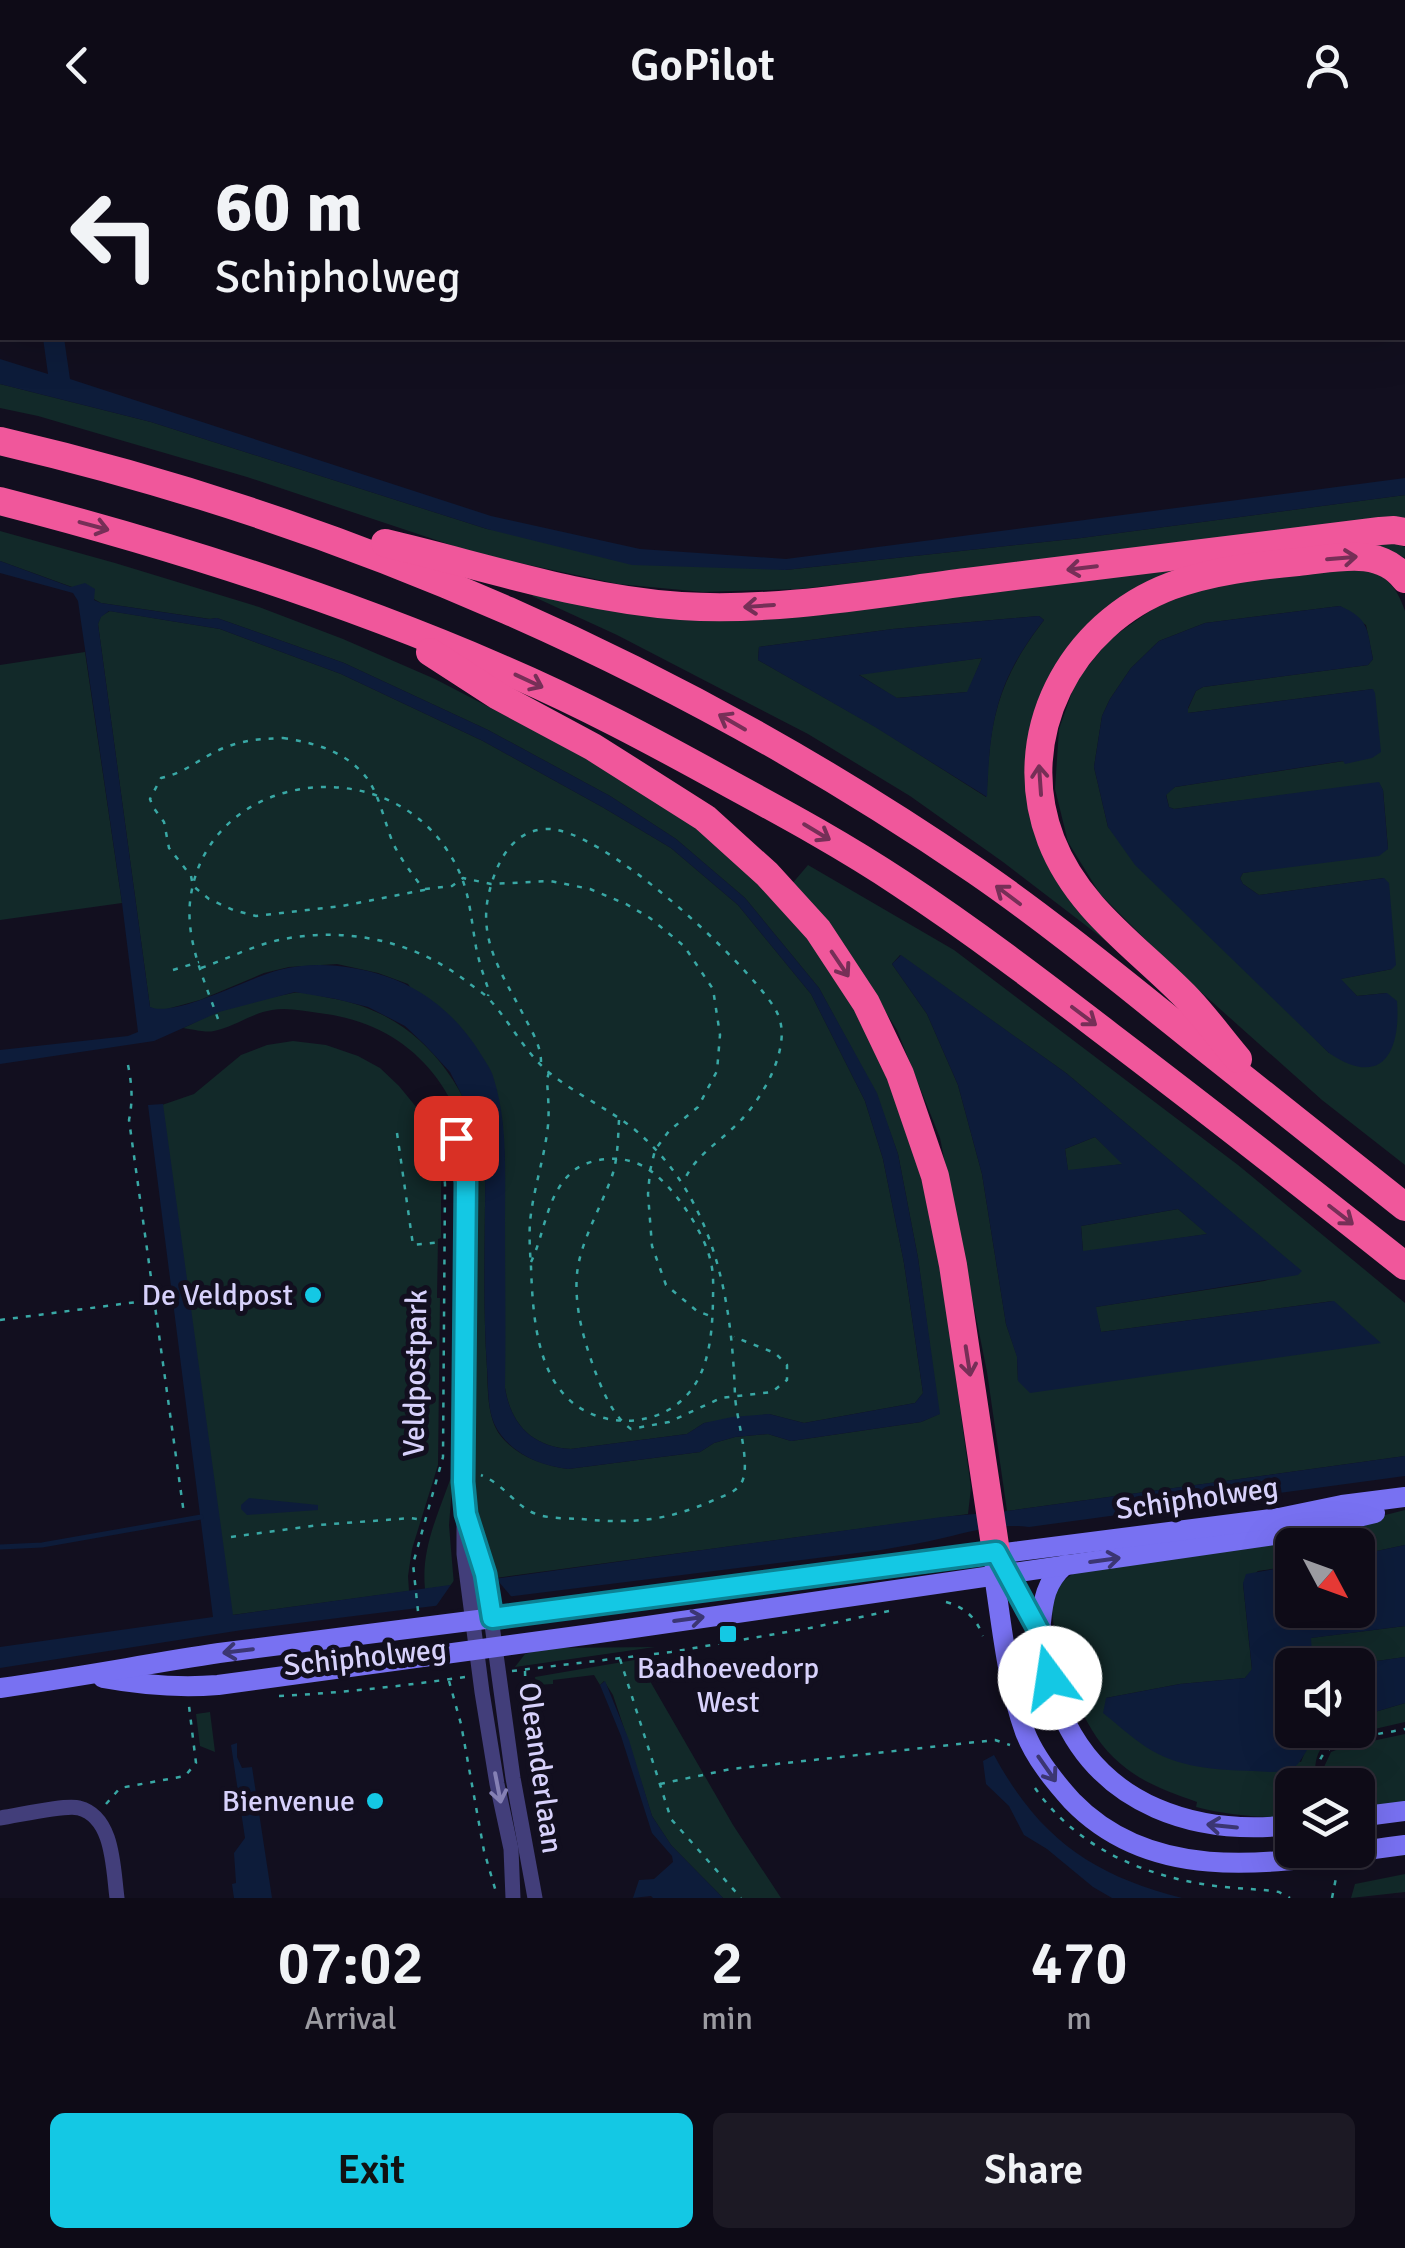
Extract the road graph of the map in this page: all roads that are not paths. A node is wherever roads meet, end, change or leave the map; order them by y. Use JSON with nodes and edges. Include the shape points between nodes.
{"nodes":[{"id":1,"x":0,"y":441,"type":"edge"},
{"id":2,"x":0,"y":500,"type":"edge"},
{"id":3,"x":272,"y":517,"type":"junction"},
{"id":4,"x":1405,"y":532,"type":"edge"},
{"id":5,"x":1405,"y":579,"type":"edge"},
{"id":6,"x":374,"y":616,"type":"junction"},
{"id":7,"x":1277,"y":1106,"type":"junction"},
{"id":8,"x":450,"y":1119,"type":"dead end"},
{"id":9,"x":1405,"y":1207,"type":"edge"},
{"id":10,"x":1405,"y":1266,"type":"edge"},
{"id":11,"x":1405,"y":1497,"type":"edge"},
{"id":12,"x":1405,"y":1505,"type":"edge"},
{"id":13,"x":466,"y":1514,"type":"junction"},
{"id":14,"x":998,"y":1561,"type":"junction"},
{"id":15,"x":1065,"y":1565,"type":"junction"},
{"id":16,"x":482,"y":1613,"type":"junction"},
{"id":17,"x":1040,"y":1633,"type":"junction"},
{"id":18,"x":487,"y":1647,"type":"junction"},
{"id":19,"x":91,"y":1676,"type":"junction"},
{"id":20,"x":0,"y":1688,"type":"edge"},
{"id":21,"x":1405,"y":1811,"type":"edge"},
{"id":22,"x":1375,"y":1815,"type":"edge"},
{"id":23,"x":0,"y":1818,"type":"edge"},
{"id":24,"x":1275,"y":1827,"type":"edge"},
{"id":25,"x":1405,"y":1845,"type":"edge"},
{"id":26,"x":117,"y":1898,"type":"edge"},
{"id":27,"x":512,"y":1898,"type":"edge"},
{"id":28,"x":534,"y":1898,"type":"edge"}],
"edges":[{"from":1,"to":3,"type":"highway"},
{"from":2,"to":6,"type":"highway","one_way":true,"via":[[240,569]]},
{"from":4,"to":3,"type":"highway","one_way":true,"via":[[827,600],[705,607],[556,588]]},
{"from":7,"to":3,"type":"highway","one_way":true,"via":[[979,873],[828,777],[558,633]]},
{"from":7,"to":5,"type":"highway","one_way":true,"via":[[1188,1000],[1104,921],[1069,876],[1044,814],[1038,773],[1044,729],[1079,652],[1122,612],[1172,586],[1272,564],[1364,556]]},
{"from":6,"to":10,"type":"highway","one_way":true,"via":[[632,730],[898,881],[991,945]]},
{"from":6,"to":14,"type":"highway","one_way":true,"via":[[705,818],[818,930],[866,1003],[900,1074],[935,1176]]},
{"from":7,"to":9,"type":"highway"},
{"from":8,"to":13,"type":"street","name":"Veldpostpark","via":[[466,1182]]},
{"from":11,"to":14,"type":"main road","name":"Schipholweg"},
{"from":15,"to":12,"type":"main road","name":"Schipholweg","one_way":true,"via":[[1295,1532]]},
{"from":13,"to":16,"type":"street","name":"Veldpostpark","via":[[464,1554]]},
{"from":13,"to":16,"type":"street","name":"Veldpostpark","via":[[485,1574]]},
{"from":14,"to":15,"type":"main road","name":"Schipholweg"},
{"from":14,"to":16,"type":"main road","name":"Schipholweg"},
{"from":14,"to":17,"type":"main road"},
{"from":18,"to":14,"type":"main road","name":"Schipholweg","one_way":true},
{"from":14,"to":25,"type":"main road","one_way":true,"via":[[1011,1678],[1026,1734],[1057,1784],[1098,1823],[1146,1848],[1220,1864]]},
{"from":15,"to":17,"type":"main road","via":[[1046,1589]]},
{"from":16,"to":18,"type":"street"},
{"from":16,"to":19,"type":"main road","name":"Schipholweg","one_way":true},
{"from":24,"to":17,"type":"main road","one_way":true,"via":[[1206,1825],[1124,1790],[1068,1726]]},
{"from":18,"to":19,"type":"main road","name":"Schipholweg","via":[[186,1687]]},
{"from":18,"to":27,"type":"street","name":"Oleanderlaan","one_way":true,"via":[[480,1675],[511,1849]]},
{"from":18,"to":28,"type":"street","name":"Oleanderlaan","via":[[500,1673]]},
{"from":19,"to":20,"type":"main road","name":"Schipholweg"},
{"from":21,"to":22,"type":"main road"},
{"from":23,"to":26,"type":"street","via":[[77,1807],[95,1816],[108,1840]]}]}
